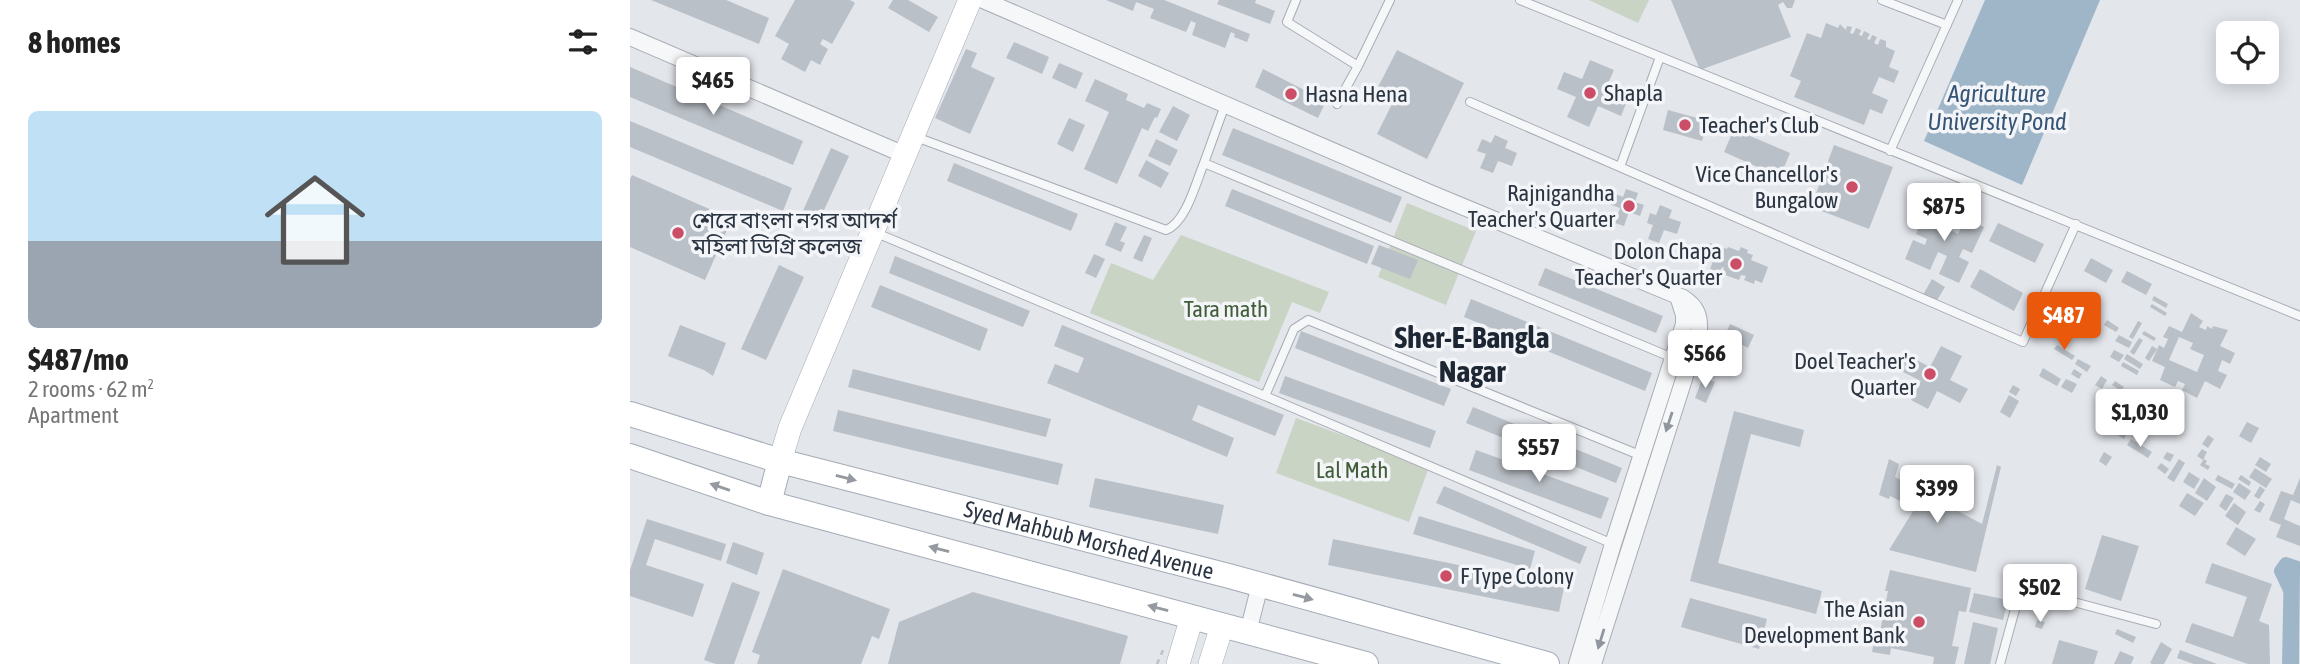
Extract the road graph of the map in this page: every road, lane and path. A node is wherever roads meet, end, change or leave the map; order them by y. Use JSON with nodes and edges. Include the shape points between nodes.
{"nodes":[{"id":1,"x":970,"y":0,"type":"edge"},
{"id":2,"x":983,"y":0,"type":"edge"},
{"id":3,"x":1296,"y":0,"type":"edge"},
{"id":4,"x":1390,"y":0,"type":"edge"},
{"id":5,"x":1520,"y":0,"type":"edge"},
{"id":6,"x":1882,"y":0,"type":"edge"},
{"id":7,"x":1958,"y":0,"type":"edge"},
{"id":8,"x":1947,"y":26,"type":"junction"},
{"id":9,"x":630,"y":37,"type":"edge"},
{"id":10,"x":1660,"y":57,"type":"junction"},
{"id":11,"x":1358,"y":66,"type":"junction"},
{"id":12,"x":1469,"y":102,"type":"dead end"},
{"id":13,"x":1337,"y":104,"type":"dead end"},
{"id":14,"x":1225,"y":105,"type":"junction"},
{"id":15,"x":909,"y":146,"type":"junction"},
{"id":16,"x":1890,"y":151,"type":"junction"},
{"id":17,"x":1204,"y":163,"type":"junction"},
{"id":18,"x":1620,"y":167,"type":"junction"},
{"id":19,"x":2076,"y":224,"type":"junction"},
{"id":20,"x":874,"y":231,"type":"junction"},
{"id":21,"x":1678,"y":296,"type":"junction"},
{"id":22,"x":2300,"y":316,"type":"edge"},
{"id":23,"x":1673,"y":358,"type":"junction"},
{"id":24,"x":1265,"y":396,"type":"junction"},
{"id":25,"x":630,"y":414,"type":"edge"},
{"id":26,"x":1642,"y":456,"type":"junction"},
{"id":27,"x":631,"y":460,"type":"edge"},
{"id":28,"x":780,"y":461,"type":"junction"},
{"id":29,"x":1638,"y":492,"type":"junction"},
{"id":30,"x":769,"y":503,"type":"junction"},
{"id":31,"x":1613,"y":544,"type":"junction"},
{"id":32,"x":1261,"y":585,"type":"junction"},
{"id":33,"x":2156,"y":624,"type":"dead end"},
{"id":34,"x":1189,"y":626,"type":"junction"},
{"id":35,"x":1248,"y":632,"type":"junction"},
{"id":36,"x":1216,"y":645,"type":"edge"},
{"id":37,"x":1178,"y":664,"type":"edge"},
{"id":38,"x":1366,"y":664,"type":"edge"},
{"id":39,"x":1547,"y":664,"type":"edge"},
{"id":40,"x":1577,"y":664,"type":"edge"},
{"id":41,"x":1593,"y":664,"type":"edge"},
{"id":42,"x":2000,"y":664,"type":"edge"}],
"edges":[{"from":1,"to":15,"type":"street"},
{"from":2,"to":14,"type":"street"},
{"from":3,"to":11,"type":"lane","via":[[1287,22]]},
{"from":4,"to":11,"type":"lane"},
{"from":5,"to":10,"type":"lane"},
{"from":6,"to":8,"type":"lane"},
{"from":7,"to":8,"type":"lane"},
{"from":8,"to":16,"type":"lane"},
{"from":9,"to":15,"type":"street"},
{"from":10,"to":16,"type":"lane"},
{"from":10,"to":18,"type":"lane"},
{"from":11,"to":13,"type":"lane"},
{"from":12,"to":18,"type":"lane"},
{"from":14,"to":17,"type":"lane"},
{"from":14,"to":21,"type":"street"},
{"from":15,"to":17,"type":"lane","via":[[1166,230],[1181,220]]},
{"from":15,"to":20,"type":"street"},
{"from":16,"to":19,"type":"lane"},
{"from":17,"to":23,"type":"lane"},
{"from":18,"to":19,"type":"lane","via":[[2023,342]]},
{"from":19,"to":22,"type":"lane"},
{"from":20,"to":24,"type":"lane"},
{"from":20,"to":28,"type":"street"},
{"from":21,"to":23,"type":"street","via":[[1684,324]]},
{"from":21,"to":29,"type":"street","one_way":true,"via":[[1693,304],[1699,315],[1699,332]]},
{"from":23,"to":26,"type":"street"},
{"from":24,"to":26,"type":"lane","via":[[1294,329],[1308,320]]},
{"from":24,"to":31,"type":"lane"},
{"from":25,"to":28,"type":"main road","name":"Syed Mahbub Morshed Avenue"},
{"from":26,"to":29,"type":"street"},
{"from":30,"to":27,"type":"main road","name":"Syed Mahbub Morshed Avenue","one_way":true},
{"from":28,"to":30,"type":"main road"},
{"from":28,"to":32,"type":"main road","name":"Syed Mahbub Morshed Avenue","one_way":true},
{"from":29,"to":31,"type":"street"},
{"from":29,"to":41,"type":"street","one_way":true},
{"from":34,"to":30,"type":"main road","name":"Syed Mahbub Morshed Avenue","one_way":true},
{"from":31,"to":40,"type":"street"},
{"from":32,"to":35,"type":"street"},
{"from":32,"to":39,"type":"main road","name":"Syed Mahbub Morshed Avenue","one_way":true},
{"from":33,"to":42,"type":"lane","via":[[2029,590],[2017,602]]},
{"from":34,"to":36,"type":"main road","name":"Syed Mahbub Morshed Avenue"},
{"from":34,"to":37,"type":"street"},
{"from":35,"to":36,"type":"main road","name":"Syed Mahbub Morshed Avenue"},
{"from":35,"to":38,"type":"main road","name":"Syed Mahbub Morshed Avenue"}]}
